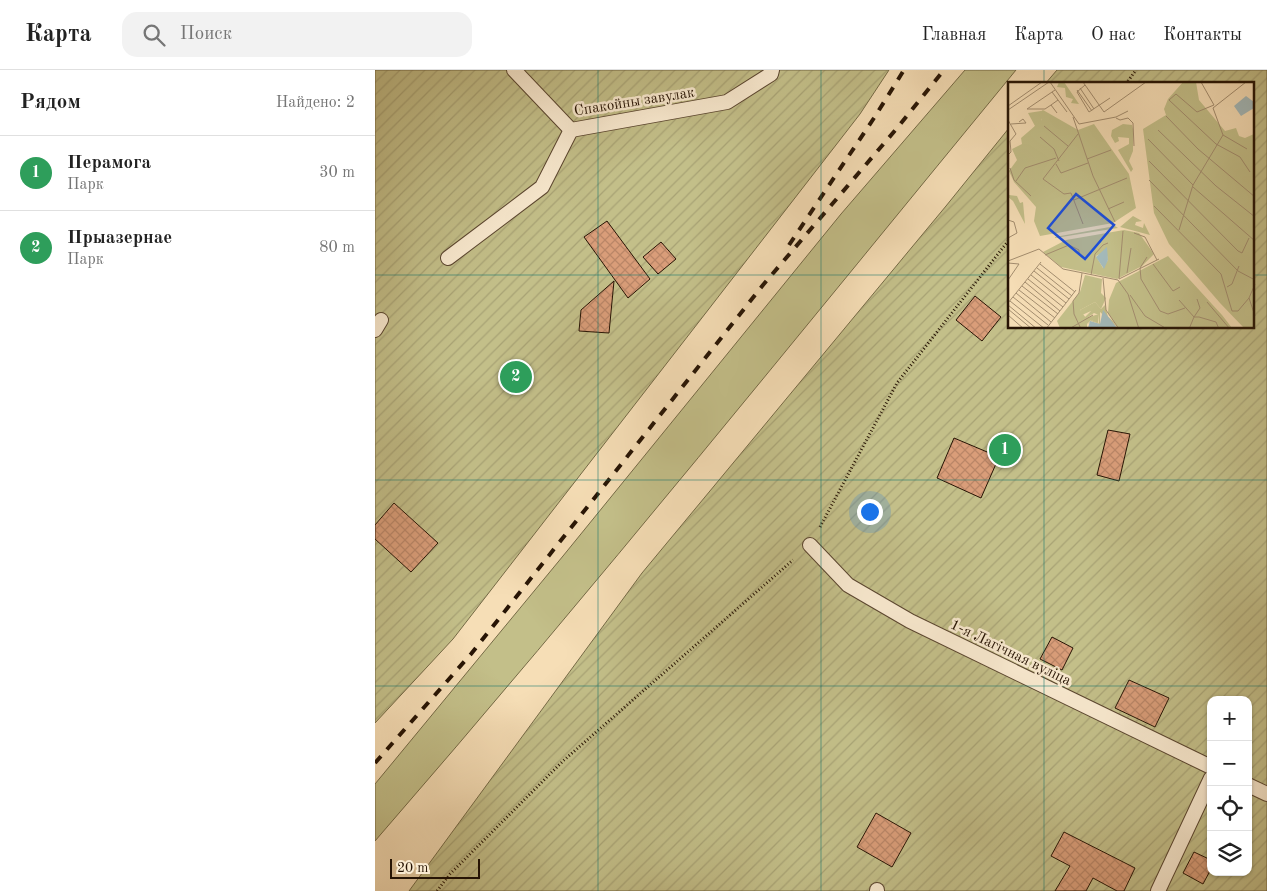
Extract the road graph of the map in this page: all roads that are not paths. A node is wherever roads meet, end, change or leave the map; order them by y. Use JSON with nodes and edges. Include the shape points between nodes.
{"nodes":[{"id":1,"x":514,"y":70,"type":"edge"},
{"id":2,"x":772,"y":70,"type":"edge"},
{"id":3,"x":571,"y":130,"type":"junction"},
{"id":4,"x":448,"y":258,"type":"dead end"},
{"id":5,"x":810,"y":545,"type":"road end"},
{"id":6,"x":1207,"y":765,"type":"edge"},
{"id":7,"x":1207,"y":786,"type":"edge"},
{"id":8,"x":1250,"y":786,"type":"edge"},
{"id":9,"x":1267,"y":794,"type":"edge"},
{"id":10,"x":1158,"y":891,"type":"edge"}],
"edges":[{"from":1,"to":3,"type":"lane","name":"Спакойны завулак"},
{"from":2,"to":3,"type":"lane","name":"Спакойны завулак","via":[[771,74],[727,102]]},
{"from":3,"to":4,"type":"lane","via":[[542,187]]},
{"from":5,"to":6,"type":"lane","name":"1-я Лагічная вуліца","via":[[848,584],[911,621]]},
{"from":7,"to":10,"type":"lane"},
{"from":8,"to":9,"type":"lane"}]}
